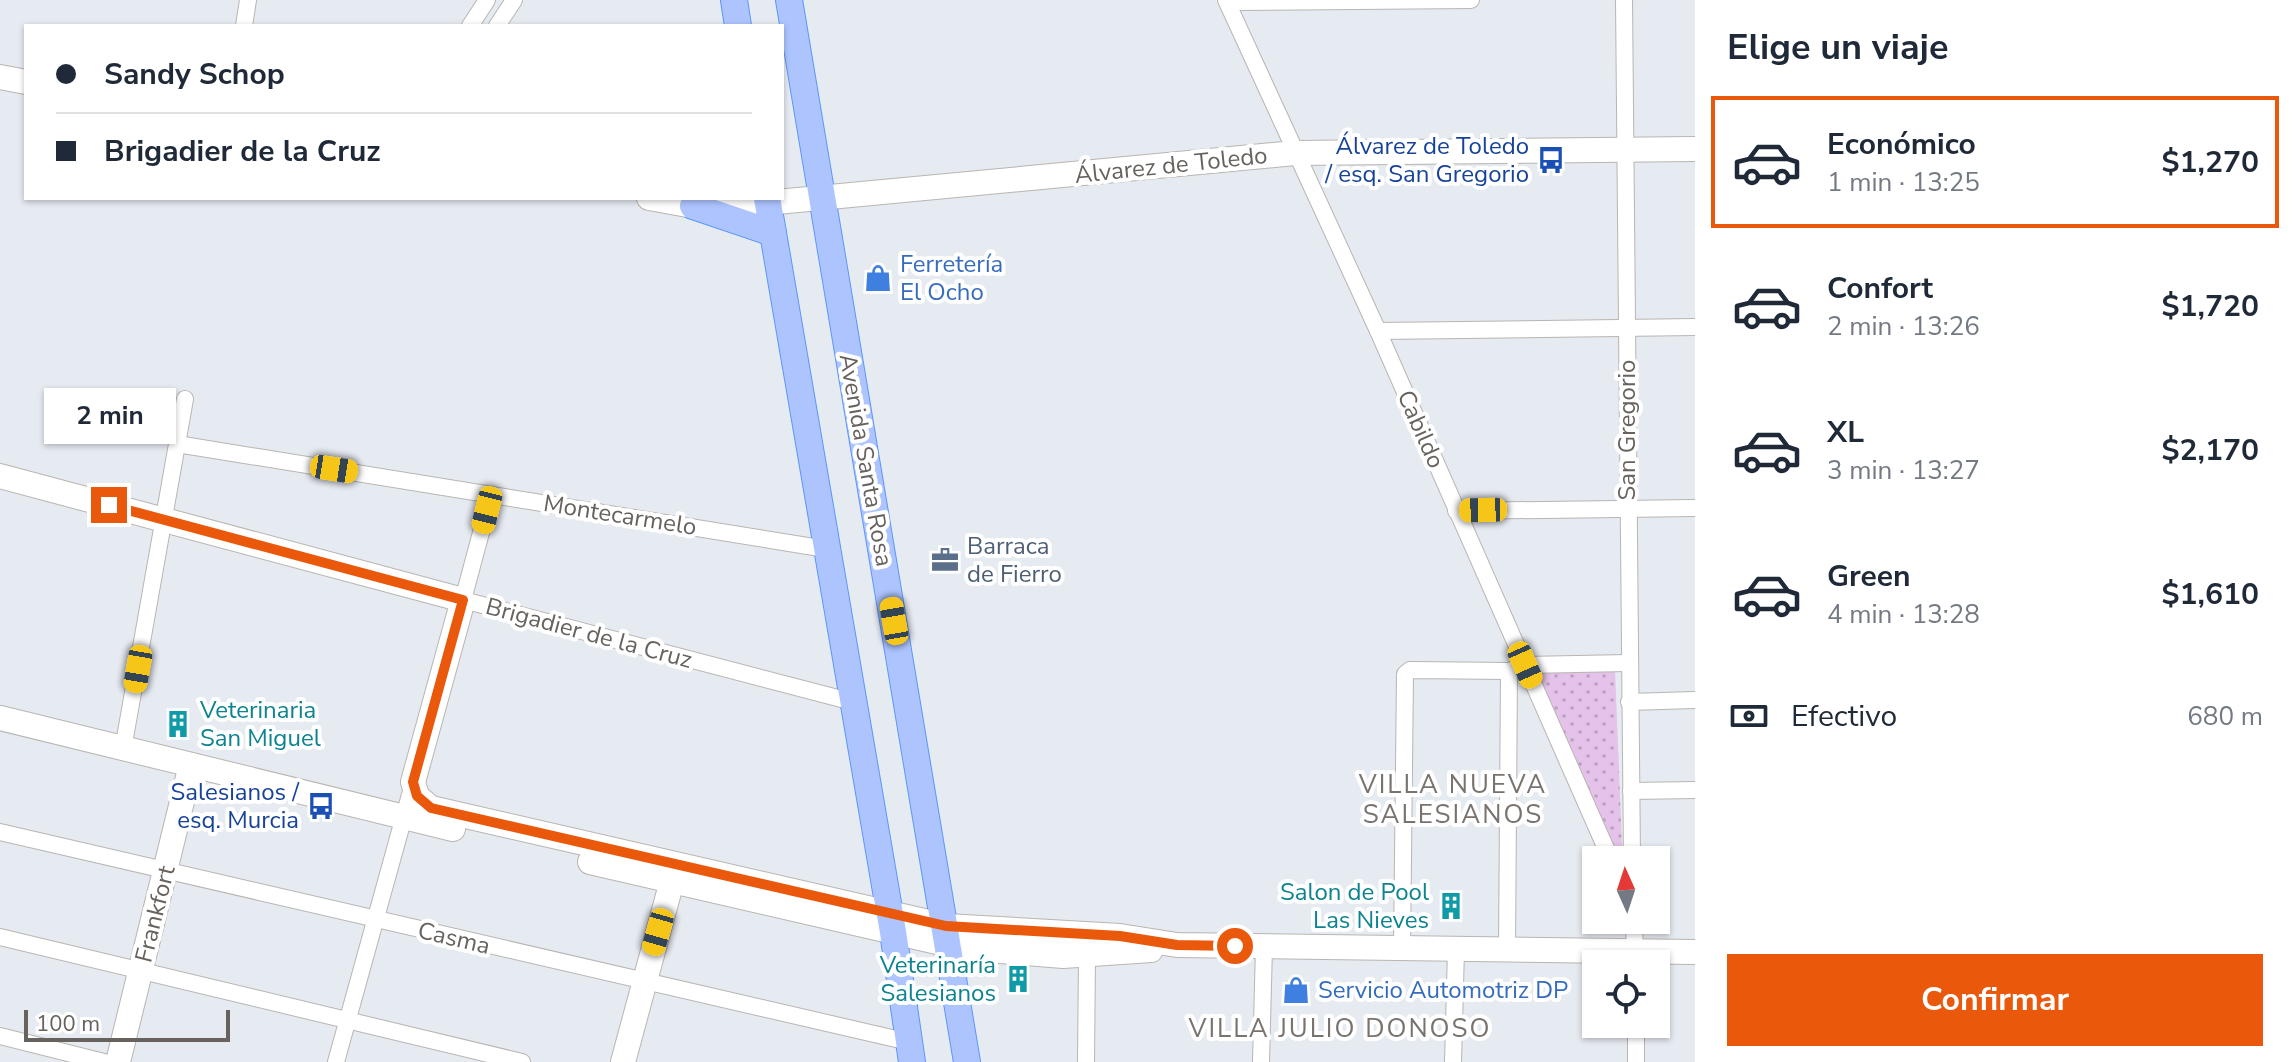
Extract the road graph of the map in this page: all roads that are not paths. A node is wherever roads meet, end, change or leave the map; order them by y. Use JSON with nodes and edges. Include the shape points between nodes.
{"nodes":[{"id":1,"x":248,"y":0,"type":"edge"},
{"id":2,"x":487,"y":0,"type":"edge"},
{"id":3,"x":514,"y":0,"type":"edge"},
{"id":4,"x":734,"y":0,"type":"edge"},
{"id":5,"x":789,"y":0,"type":"edge"},
{"id":6,"x":1471,"y":0,"type":"edge"},
{"id":7,"x":1624,"y":0,"type":"edge"},
{"id":8,"x":1227,"y":1,"type":"edge"},
{"id":9,"x":244,"y":24,"type":"edge"},
{"id":10,"x":471,"y":24,"type":"edge"},
{"id":11,"x":498,"y":24,"type":"edge"},
{"id":12,"x":738,"y":24,"type":"edge"},
{"id":13,"x":0,"y":77,"type":"edge"},
{"id":14,"x":24,"y":82,"type":"edge"},
{"id":15,"x":1625,"y":149,"type":"junction"},
{"id":16,"x":1695,"y":149,"type":"edge"},
{"id":17,"x":1295,"y":153,"type":"junction"},
{"id":18,"x":823,"y":199,"type":"junction"},
{"id":19,"x":660,"y":200,"type":"edge"},
{"id":20,"x":767,"y":200,"type":"edge"},
{"id":21,"x":784,"y":200,"type":"edge"},
{"id":22,"x":693,"y":206,"type":"junction"},
{"id":23,"x":773,"y":233,"type":"junction"},
{"id":24,"x":1695,"y":327,"type":"edge"},
{"id":25,"x":1626,"y":328,"type":"junction"},
{"id":26,"x":1378,"y":331,"type":"junction"},
{"id":27,"x":185,"y":399,"type":"dead end"},
{"id":28,"x":177,"y":444,"type":"junction"},
{"id":29,"x":0,"y":476,"type":"edge"},
{"id":30,"x":491,"y":495,"type":"junction"},
{"id":31,"x":1627,"y":508,"type":"junction"},
{"id":32,"x":1695,"y":508,"type":"edge"},
{"id":33,"x":1456,"y":511,"type":"junction"},
{"id":34,"x":164,"y":520,"type":"junction"},
{"id":35,"x":826,"y":549,"type":"junction"},
{"id":36,"x":463,"y":600,"type":"junction"},
{"id":37,"x":1628,"y":663,"type":"junction"},
{"id":38,"x":1517,"y":668,"type":"junction"},
{"id":39,"x":1695,"y":700,"type":"edge"},
{"id":40,"x":853,"y":702,"type":"junction"},
{"id":41,"x":1629,"y":702,"type":"junction"},
{"id":42,"x":0,"y":718,"type":"edge"},
{"id":43,"x":123,"y":749,"type":"junction"},
{"id":44,"x":191,"y":765,"type":"junction"},
{"id":45,"x":413,"y":782,"type":"junction"},
{"id":46,"x":1695,"y":790,"type":"edge"},
{"id":47,"x":1631,"y":791,"type":"junction"},
{"id":48,"x":403,"y":817,"type":"junction"},
{"id":49,"x":0,"y":832,"type":"edge"},
{"id":50,"x":1604,"y":846,"type":"edge"},
{"id":51,"x":1632,"y":846,"type":"edge"},
{"id":52,"x":165,"y":870,"type":"junction"},
{"id":53,"x":672,"y":881,"type":"junction"},
{"id":54,"x":375,"y":919,"type":"junction"},
{"id":55,"x":891,"y":922,"type":"junction"},
{"id":56,"x":948,"y":936,"type":"junction"},
{"id":57,"x":0,"y":937,"type":"edge"},
{"id":58,"x":1177,"y":945,"type":"junction"},
{"id":59,"x":1264,"y":947,"type":"junction"},
{"id":60,"x":1402,"y":949,"type":"junction"},
{"id":61,"x":1456,"y":949,"type":"junction"},
{"id":62,"x":1507,"y":950,"type":"junction"},
{"id":63,"x":1695,"y":952,"type":"edge"},
{"id":64,"x":1670,"y":954,"type":"edge"},
{"id":65,"x":1087,"y":955,"type":"junction"},
{"id":66,"x":1582,"y":955,"type":"edge"},
{"id":67,"x":141,"y":970,"type":"junction"},
{"id":68,"x":644,"y":982,"type":"junction"},
{"id":69,"x":348,"y":1019,"type":"junction"},
{"id":70,"x":0,"y":1036,"type":"edge"},
{"id":71,"x":1636,"y":1038,"type":"edge"},
{"id":72,"x":910,"y":1052,"type":"edge"},
{"id":73,"x":104,"y":1062,"type":"edge"},
{"id":74,"x":118,"y":1062,"type":"edge"},
{"id":75,"x":336,"y":1062,"type":"edge"},
{"id":76,"x":522,"y":1062,"type":"edge"},
{"id":77,"x":623,"y":1062,"type":"edge"},
{"id":78,"x":967,"y":1062,"type":"edge"},
{"id":79,"x":1086,"y":1062,"type":"edge"},
{"id":80,"x":1261,"y":1062,"type":"edge"},
{"id":81,"x":1453,"y":1062,"type":"edge"},
{"id":82,"x":1636,"y":1062,"type":"edge"}],
"edges":[{"from":1,"to":9,"type":"street"},
{"from":2,"to":10,"type":"street"},
{"from":3,"to":11,"type":"street"},
{"from":4,"to":12,"type":"main road"},
{"from":5,"to":18,"type":"main road","name":"Avenida Santa Rosa"},
{"from":6,"to":8,"type":"street"},
{"from":7,"to":15,"type":"street","name":"San Gregorio"},
{"from":8,"to":17,"type":"street","name":"Cabildo"},
{"from":13,"to":14,"type":"main road"},
{"from":15,"to":16,"type":"main road","name":"Álvarez de Toledo"},
{"from":15,"to":17,"type":"main road","name":"Álvarez de Toledo"},
{"from":15,"to":25,"type":"street","name":"San Gregorio"},
{"from":17,"to":18,"type":"main road","name":"Álvarez de Toledo"},
{"from":17,"to":26,"type":"street","name":"Cabildo"},
{"from":18,"to":21,"type":"main road","name":"Álvarez de Toledo"},
{"from":18,"to":56,"type":"main road","name":"Avenida Santa Rosa"},
{"from":19,"to":22,"type":"main road","name":"Álvarez de Toledo"},
{"from":20,"to":22,"type":"main road","name":"Álvarez de Toledo"},
{"from":20,"to":23,"type":"main road"},
{"from":22,"to":23,"type":"main road"},
{"from":23,"to":35,"type":"main road"},
{"from":24,"to":25,"type":"street"},
{"from":25,"to":26,"type":"street"},
{"from":25,"to":31,"type":"street","name":"San Gregorio"},
{"from":26,"to":33,"type":"street","name":"Cabildo"},
{"from":27,"to":28,"type":"street"},
{"from":28,"to":30,"type":"street","name":"Montecarmelo"},
{"from":28,"to":34,"type":"street"},
{"from":29,"to":34,"type":"main road","name":"Brigadier de la Cruz"},
{"from":30,"to":35,"type":"street","name":"Montecarmelo"},
{"from":30,"to":36,"type":"street"},
{"from":31,"to":32,"type":"street"},
{"from":31,"to":33,"type":"street"},
{"from":31,"to":37,"type":"street","name":"San Gregorio"},
{"from":33,"to":38,"type":"street","name":"Cabildo"},
{"from":34,"to":36,"type":"main road","name":"Brigadier de la Cruz"},
{"from":34,"to":43,"type":"street"},
{"from":35,"to":40,"type":"main road"},
{"from":36,"to":40,"type":"street","name":"Brigadier de la Cruz"},
{"from":36,"to":45,"type":"main road"},
{"from":37,"to":38,"type":"street"},
{"from":37,"to":41,"type":"street","name":"San Gregorio"},
{"from":38,"to":50,"type":"street","name":"Cabildo"},
{"from":38,"to":60,"type":"street","via":[[1405,674]]},
{"from":38,"to":62,"type":"street"},
{"from":39,"to":41,"type":"street"},
{"from":40,"to":55,"type":"main road"},
{"from":41,"to":47,"type":"street","name":"San Gregorio"},
{"from":42,"to":43,"type":"main road"},
{"from":43,"to":44,"type":"main road"},
{"from":44,"to":48,"type":"main road"},
{"from":44,"to":52,"type":"main road","name":"Frankfort"},
{"from":45,"to":48,"type":"street"},
{"from":45,"to":55,"type":"main road","via":[[421,801],[438,810]]},
{"from":46,"to":47,"type":"street"},
{"from":47,"to":51,"type":"street","name":"San Gregorio"},
{"from":48,"to":53,"type":"main road"},
{"from":48,"to":54,"type":"street"},
{"from":49,"to":52,"type":"street","name":"Casma"},
{"from":52,"to":54,"type":"street","name":"Casma"},
{"from":52,"to":67,"type":"main road","name":"Frankfort"},
{"from":53,"to":55,"type":"main road"},
{"from":53,"to":68,"type":"main road"},
{"from":54,"to":68,"type":"street","name":"Casma"},
{"from":54,"to":69,"type":"street"},
{"from":55,"to":56,"type":"main road"},
{"from":55,"to":72,"type":"main road"},
{"from":56,"to":58,"type":"main road","via":[[1120,936]]},
{"from":56,"to":65,"type":"main road","via":[[1013,954]]},
{"from":56,"to":78,"type":"main road","name":"Avenida Santa Rosa"},
{"from":57,"to":67,"type":"street"},
{"from":58,"to":59,"type":"main road"},
{"from":58,"to":65,"type":"main road"},
{"from":59,"to":60,"type":"main road"},
{"from":59,"to":80,"type":"street"},
{"from":60,"to":61,"type":"main road"},
{"from":61,"to":62,"type":"main road"},
{"from":61,"to":81,"type":"street"},
{"from":62,"to":66,"type":"main road"},
{"from":63,"to":64,"type":"main road"},
{"from":65,"to":79,"type":"street"},
{"from":67,"to":69,"type":"street"},
{"from":67,"to":74,"type":"main road","name":"Frankfort"},
{"from":68,"to":72,"type":"street","name":"Casma"},
{"from":68,"to":77,"type":"main road"},
{"from":69,"to":75,"type":"street"},
{"from":69,"to":76,"type":"street"},
{"from":70,"to":73,"type":"street"},
{"from":71,"to":82,"type":"street"}]}
